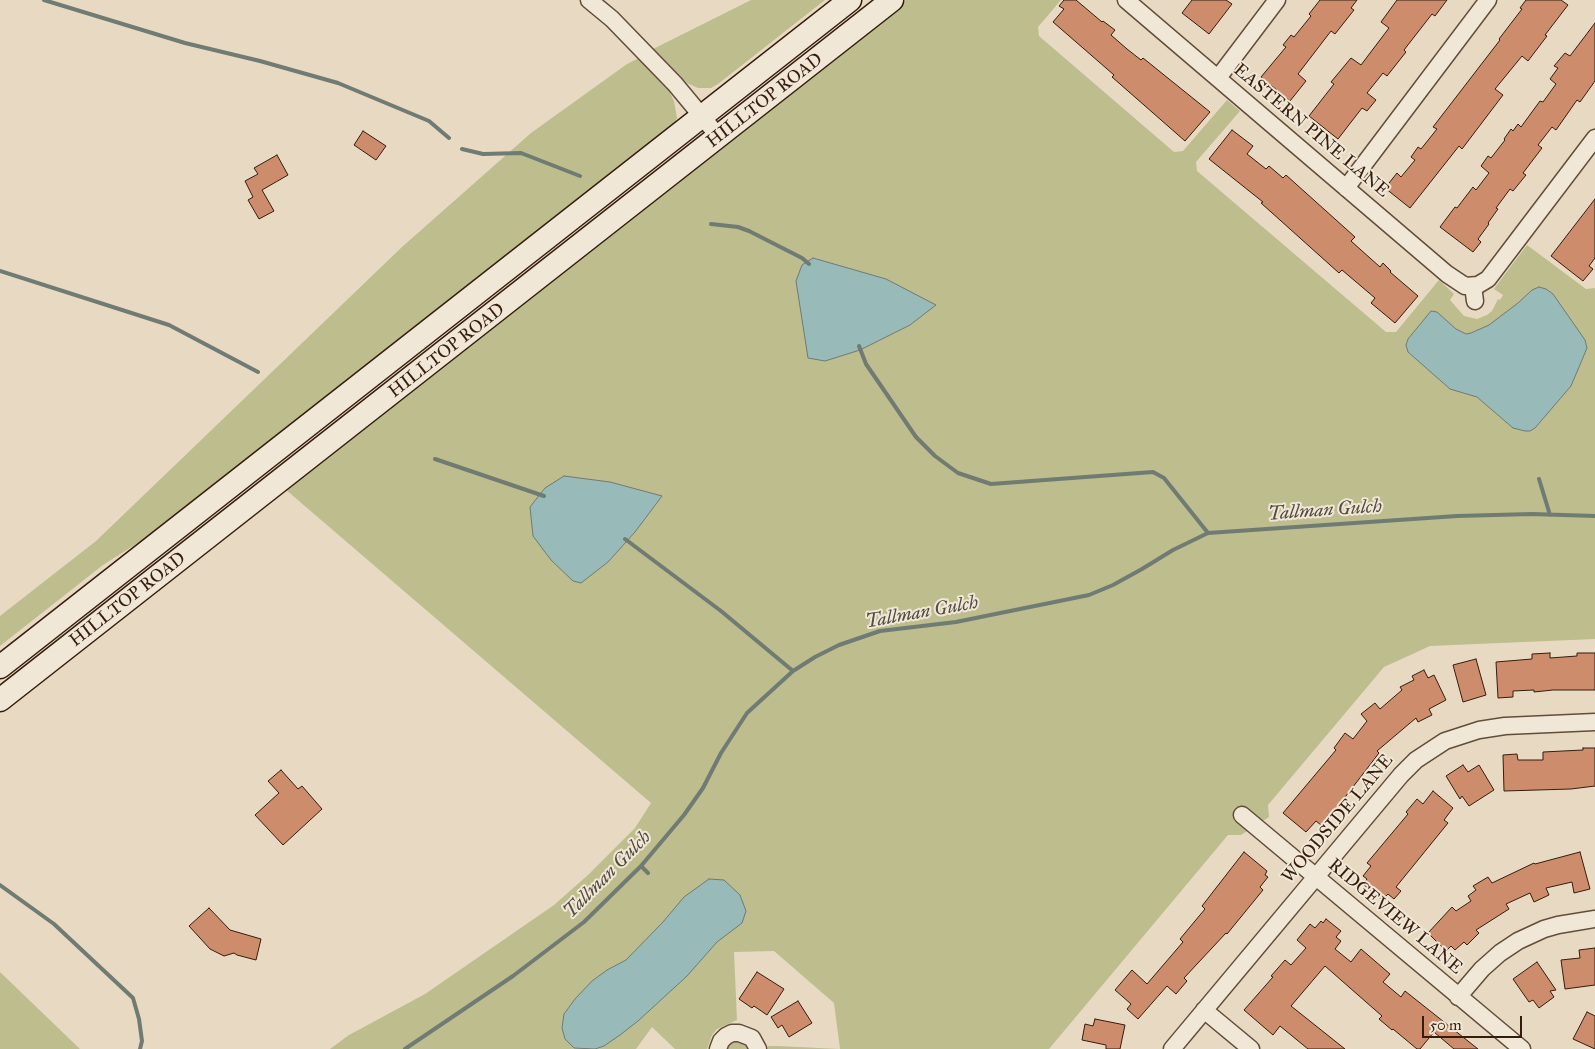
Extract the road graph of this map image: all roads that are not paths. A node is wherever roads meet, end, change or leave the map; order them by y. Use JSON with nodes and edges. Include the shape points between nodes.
{"nodes":[{"id":1,"x":589,"y":0,"type":"edge"},
{"id":2,"x":850,"y":0,"type":"edge"},
{"id":3,"x":892,"y":0,"type":"edge"},
{"id":4,"x":1126,"y":0,"type":"edge"},
{"id":5,"x":1277,"y":0,"type":"edge"},
{"id":6,"x":1488,"y":0,"type":"edge"},
{"id":7,"x":1218,"y":78,"type":"junction"},
{"id":8,"x":703,"y":116,"type":"junction"},
{"id":9,"x":719,"y":137,"type":"junction"},
{"id":10,"x":1595,"y":138,"type":"edge"},
{"id":11,"x":1346,"y":188,"type":"junction"},
{"id":12,"x":0,"y":667,"type":"edge"},
{"id":13,"x":0,"y":700,"type":"edge"},
{"id":14,"x":1595,"y":722,"type":"edge"},
{"id":15,"x":1242,"y":815,"type":"dead end"},
{"id":16,"x":1316,"y":877,"type":"junction"},
{"id":17,"x":1595,"y":919,"type":"edge"},
{"id":18,"x":1458,"y":997,"type":"junction"},
{"id":19,"x":1204,"y":1010,"type":"junction"},
{"id":20,"x":718,"y":1049,"type":"edge"},
{"id":21,"x":758,"y":1049,"type":"edge"},
{"id":22,"x":1172,"y":1049,"type":"edge"},
{"id":23,"x":1251,"y":1049,"type":"edge"},
{"id":24,"x":1522,"y":1049,"type":"edge"}],
"edges":[{"from":1,"to":8,"type":"street","via":[[612,19]]},
{"from":2,"to":8,"type":"main road","name":"HILLTOP ROAD"},
{"from":3,"to":9,"type":"main road","name":"HILLTOP ROAD"},
{"from":4,"to":7,"type":"street","name":"EASTERN PINE LANE"},
{"from":5,"to":7,"type":"street"},
{"from":6,"to":11,"type":"street"},
{"from":7,"to":11,"type":"street","name":"EASTERN PINE LANE"},
{"from":8,"to":9,"type":"street"},
{"from":8,"to":12,"type":"main road","name":"HILLTOP ROAD"},
{"from":9,"to":13,"type":"main road","name":"HILLTOP ROAD"},
{"from":10,"to":11,"type":"street","name":"EASTERN PINE LANE","via":[[1492,275],[1474,293]]},
{"from":14,"to":16,"type":"street","name":"WOODSIDE LANE","via":[[1499,727],[1462,735],[1438,745],[1408,766]]},
{"from":15,"to":16,"type":"street","name":"RIDGEVIEW LANE"},
{"from":16,"to":18,"type":"street","name":"RIDGEVIEW LANE"},
{"from":16,"to":19,"type":"street","name":"WOODSIDE LANE"},
{"from":17,"to":18,"type":"street","via":[[1558,925],[1518,941],[1482,969]]},
{"from":18,"to":24,"type":"street","name":"RIDGEVIEW LANE"},
{"from":19,"to":22,"type":"street","name":"WOODSIDE LANE"},
{"from":19,"to":23,"type":"street"},
{"from":20,"to":21,"type":"street","via":[[726,1036],[739,1033],[752,1038]]}]}
